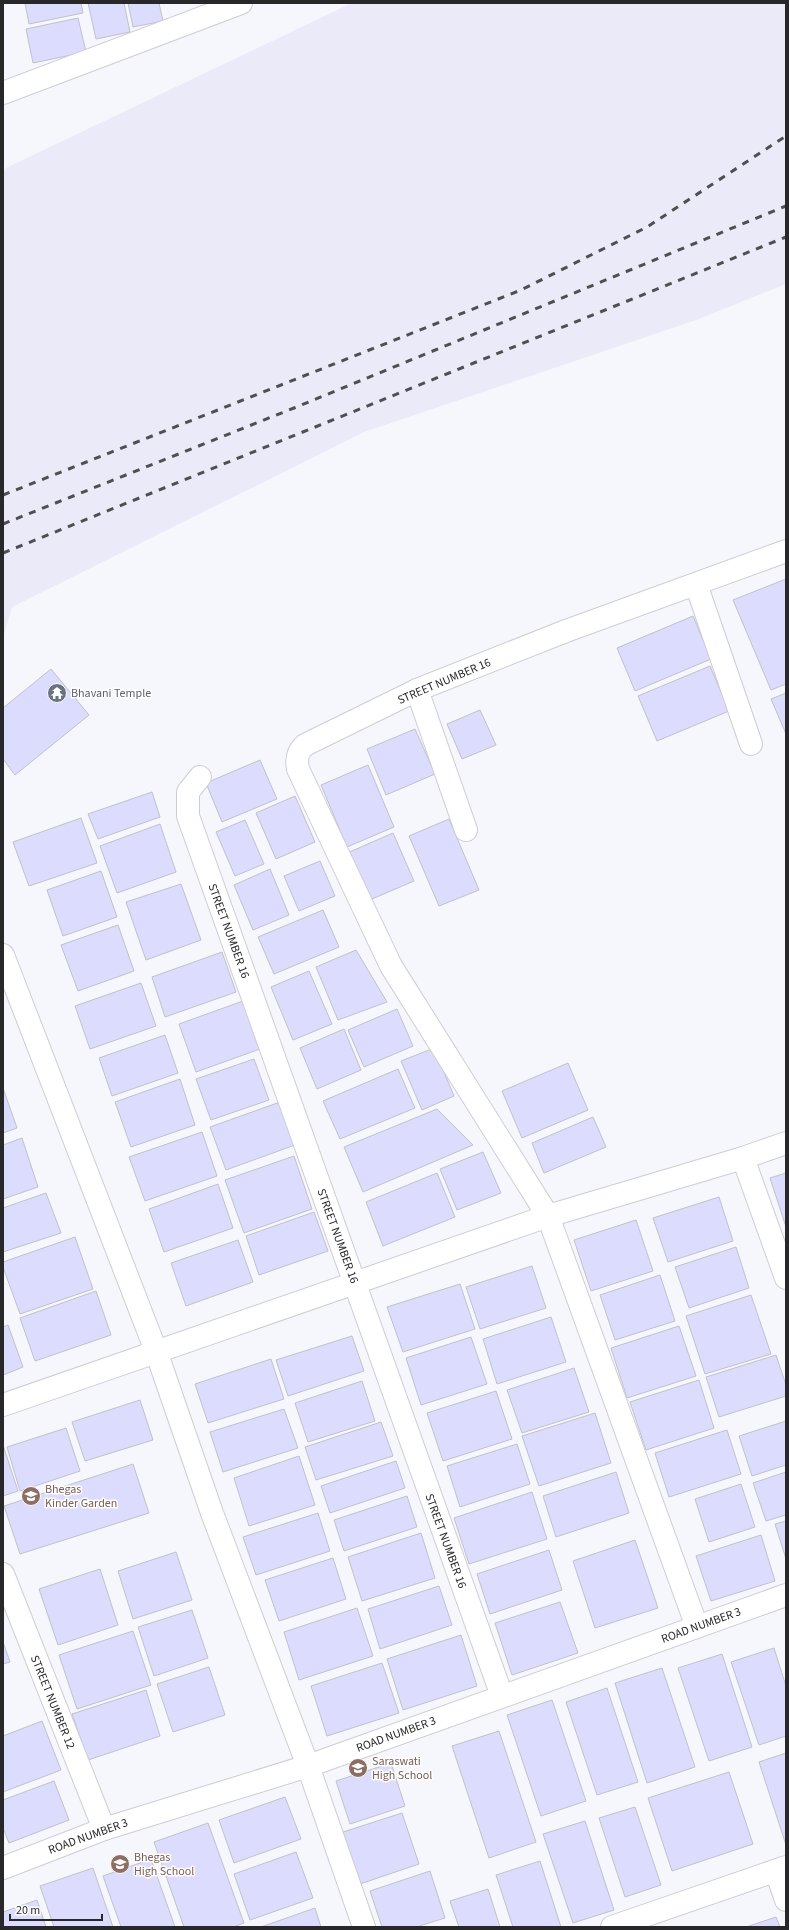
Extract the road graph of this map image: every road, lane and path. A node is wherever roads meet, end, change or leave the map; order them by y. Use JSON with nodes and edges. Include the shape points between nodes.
{"nodes":[{"id":1,"x":241,"y":3,"type":"edge"},
{"id":2,"x":3,"y":92,"type":"edge"},
{"id":3,"x":786,"y":551,"type":"edge"},
{"id":4,"x":696,"y":584,"type":"junction"},
{"id":5,"x":417,"y":690,"type":"junction"},
{"id":6,"x":751,"y":744,"type":"dead end"},
{"id":7,"x":200,"y":777,"type":"dead end"},
{"id":8,"x":466,"y":830,"type":"dead end"},
{"id":9,"x":3,"y":955,"type":"edge"},
{"id":10,"x":786,"y":1144,"type":"edge"},
{"id":11,"x":743,"y":1158,"type":"junction"},
{"id":12,"x":548,"y":1216,"type":"junction"},
{"id":13,"x":786,"y":1278,"type":"edge"},
{"id":14,"x":354,"y":1283,"type":"junction"},
{"id":15,"x":156,"y":1351,"type":"junction"},
{"id":16,"x":3,"y":1405,"type":"edge"},
{"id":17,"x":3,"y":1574,"type":"edge"},
{"id":18,"x":786,"y":1595,"type":"edge"},
{"id":19,"x":697,"y":1627,"type":"junction"},
{"id":20,"x":502,"y":1696,"type":"junction"},
{"id":21,"x":308,"y":1766,"type":"junction"},
{"id":22,"x":104,"y":1829,"type":"junction"},
{"id":23,"x":3,"y":1868,"type":"edge"},
{"id":24,"x":781,"y":1869,"type":"edge"},
{"id":25,"x":786,"y":1900,"type":"edge"},
{"id":26,"x":364,"y":1927,"type":"edge"},
{"id":27,"x":612,"y":1927,"type":"edge"}],
"edges":[{"from":1,"to":2,"type":"street"},
{"from":3,"to":4,"type":"street","name":"STREET NUMBER 16"},
{"from":4,"to":5,"type":"street","name":"STREET NUMBER 16"},
{"from":4,"to":6,"type":"street"},
{"from":5,"to":8,"type":"street"},
{"from":5,"to":12,"type":"street","name":"STREET NUMBER 16","via":[[305,745],[297,756],[298,769],[391,966]]},
{"from":7,"to":14,"type":"street","name":"STREET NUMBER 16","via":[[188,792],[188,816]]},
{"from":9,"to":15,"type":"street"},
{"from":10,"to":11,"type":"street"},
{"from":11,"to":12,"type":"street"},
{"from":11,"to":13,"type":"street"},
{"from":12,"to":14,"type":"street"},
{"from":12,"to":19,"type":"street"},
{"from":14,"to":15,"type":"street"},
{"from":14,"to":20,"type":"street","name":"STREET NUMBER 16"},
{"from":15,"to":16,"type":"street"},
{"from":15,"to":21,"type":"street","via":[[212,1513]]},
{"from":17,"to":22,"type":"street","name":"STREET NUMBER 12"},
{"from":18,"to":19,"type":"street","name":"ROAD NUMBER 3"},
{"from":19,"to":20,"type":"street","name":"ROAD NUMBER 3"},
{"from":20,"to":21,"type":"street","name":"ROAD NUMBER 3"},
{"from":21,"to":22,"type":"street","name":"ROAD NUMBER 3"},
{"from":21,"to":26,"type":"street"},
{"from":22,"to":23,"type":"street","name":"ROAD NUMBER 3"},
{"from":24,"to":25,"type":"street"},
{"from":24,"to":27,"type":"street"}]}
